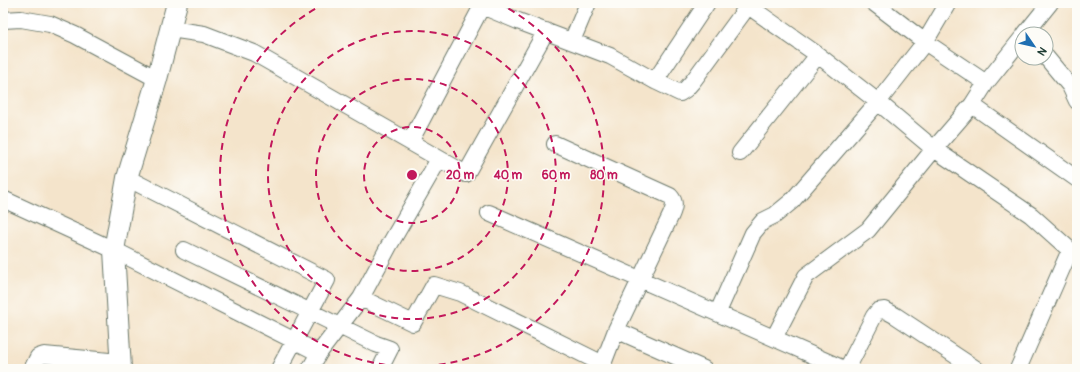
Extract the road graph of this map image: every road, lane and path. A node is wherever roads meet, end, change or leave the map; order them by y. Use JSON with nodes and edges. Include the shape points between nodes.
{"nodes":[{"id":1,"x":177,"y":3,"type":"edge"},
{"id":2,"x":588,"y":3,"type":"edge"},
{"id":3,"x":707,"y":3,"type":"edge"},
{"id":4,"x":874,"y":3,"type":"edge"},
{"id":5,"x":948,"y":3,"type":"edge"},
{"id":6,"x":1050,"y":3,"type":"edge"},
{"id":7,"x":479,"y":4,"type":"edge"},
{"id":8,"x":746,"y":5,"type":"edge"},
{"id":9,"x":3,"y":20,"type":"edge"},
{"id":10,"x":1032,"y":26,"type":"edge"},
{"id":11,"x":170,"y":29,"type":"junction"},
{"id":12,"x":546,"y":32,"type":"junction"},
{"id":13,"x":572,"y":41,"type":"junction"},
{"id":14,"x":925,"y":42,"type":"junction"},
{"id":15,"x":1014,"y":49,"type":"edge"},
{"id":16,"x":818,"y":55,"type":"junction"},
{"id":17,"x":1054,"y":64,"type":"edge"},
{"id":18,"x":157,"y":79,"type":"junction"},
{"id":19,"x":655,"y":81,"type":"junction"},
{"id":20,"x":1073,"y":81,"type":"edge"},
{"id":21,"x":986,"y":83,"type":"junction"},
{"id":22,"x":1077,"y":101,"type":"edge"},
{"id":23,"x":878,"y":102,"type":"junction"},
{"id":24,"x":972,"y":105,"type":"junction"},
{"id":25,"x":410,"y":142,"type":"junction"},
{"id":26,"x":555,"y":144,"type":"dead end"},
{"id":27,"x":934,"y":149,"type":"junction"},
{"id":28,"x":740,"y":153,"type":"dead end"},
{"id":29,"x":439,"y":159,"type":"junction"},
{"id":30,"x":127,"y":178,"type":"junction"},
{"id":31,"x":1077,"y":179,"type":"edge"},
{"id":32,"x":3,"y":199,"type":"edge"},
{"id":33,"x":489,"y":213,"type":"dead end"},
{"id":34,"x":114,"y":250,"type":"junction"},
{"id":35,"x":184,"y":250,"type":"dead end"},
{"id":36,"x":1074,"y":253,"type":"edge"},
{"id":37,"x":640,"y":279,"type":"junction"},
{"id":38,"x":361,"y":298,"type":"junction"},
{"id":39,"x":309,"y":312,"type":"junction"},
{"id":40,"x":718,"y":312,"type":"junction"},
{"id":41,"x":340,"y":327,"type":"junction"},
{"id":42,"x":616,"y":330,"type":"junction"},
{"id":43,"x":774,"y":338,"type":"junction"},
{"id":44,"x":295,"y":342,"type":"junction"},
{"id":45,"x":319,"y":353,"type":"junction"},
{"id":46,"x":120,"y":366,"type":"edge"},
{"id":47,"x":602,"y":366,"type":"edge"},
{"id":48,"x":32,"y":369,"type":"edge"},
{"id":49,"x":279,"y":369,"type":"edge"},
{"id":50,"x":310,"y":369,"type":"edge"},
{"id":51,"x":380,"y":369,"type":"edge"},
{"id":52,"x":704,"y":369,"type":"edge"},
{"id":53,"x":844,"y":369,"type":"edge"},
{"id":54,"x":848,"y":369,"type":"edge"},
{"id":55,"x":976,"y":369,"type":"edge"},
{"id":56,"x":1018,"y":369,"type":"edge"}],
"edges":[{"from":1,"to":11,"type":"street"},
{"from":2,"to":13,"type":"street"},
{"from":3,"to":19,"type":"street"},
{"from":4,"to":14,"type":"street"},
{"from":5,"to":14,"type":"street"},
{"from":6,"to":10,"type":"street"},
{"from":7,"to":12,"type":"street"},
{"from":7,"to":25,"type":"street"},
{"from":8,"to":16,"type":"street"},
{"from":8,"to":19,"type":"street","via":[[686,89],[680,93]]},
{"from":9,"to":18,"type":"street","via":[[21,19],[50,24]]},
{"from":11,"to":18,"type":"street"},
{"from":11,"to":25,"type":"street","via":[[204,34],[254,53]]},
{"from":12,"to":13,"type":"street"},
{"from":12,"to":29,"type":"street","via":[[466,174]]},
{"from":13,"to":19,"type":"street","via":[[610,56]]},
{"from":14,"to":21,"type":"street"},
{"from":14,"to":23,"type":"street"},
{"from":15,"to":21,"type":"street"},
{"from":16,"to":23,"type":"street"},
{"from":16,"to":28,"type":"street"},
{"from":17,"to":20,"type":"street"},
{"from":18,"to":30,"type":"street"},
{"from":20,"to":22,"type":"street"},
{"from":21,"to":24,"type":"street"},
{"from":23,"to":27,"type":"street"},
{"from":23,"to":40,"type":"street","via":[[792,201],[758,225]]},
{"from":24,"to":27,"type":"street"},
{"from":24,"to":31,"type":"street"},
{"from":25,"to":29,"type":"street"},
{"from":26,"to":37,"type":"street","via":[[670,196],[673,200],[672,216]]},
{"from":27,"to":36,"type":"street","via":[[1031,214]]},
{"from":27,"to":43,"type":"street","via":[[868,230],[806,276]]},
{"from":29,"to":38,"type":"street"},
{"from":30,"to":34,"type":"street"},
{"from":30,"to":39,"type":"street","via":[[327,280]]},
{"from":32,"to":34,"type":"street"},
{"from":33,"to":37,"type":"street"},
{"from":34,"to":44,"type":"street"},
{"from":34,"to":46,"type":"street"},
{"from":35,"to":39,"type":"street"},
{"from":36,"to":56,"type":"street"},
{"from":37,"to":40,"type":"street"},
{"from":37,"to":42,"type":"street"},
{"from":38,"to":41,"type":"street"},
{"from":38,"to":47,"type":"street","via":[[413,322],[434,285],[460,293]]},
{"from":39,"to":41,"type":"street"},
{"from":39,"to":44,"type":"street"},
{"from":40,"to":43,"type":"street"},
{"from":41,"to":45,"type":"street"},
{"from":41,"to":51,"type":"street","via":[[390,349]]},
{"from":42,"to":47,"type":"street"},
{"from":42,"to":52,"type":"street"},
{"from":43,"to":53,"type":"street"},
{"from":44,"to":45,"type":"street"},
{"from":44,"to":49,"type":"street"},
{"from":45,"to":50,"type":"street"},
{"from":46,"to":48,"type":"street","via":[[44,355],[38,357]]},
{"from":54,"to":55,"type":"street","via":[[874,316],[878,311],[885,310]]}]}
